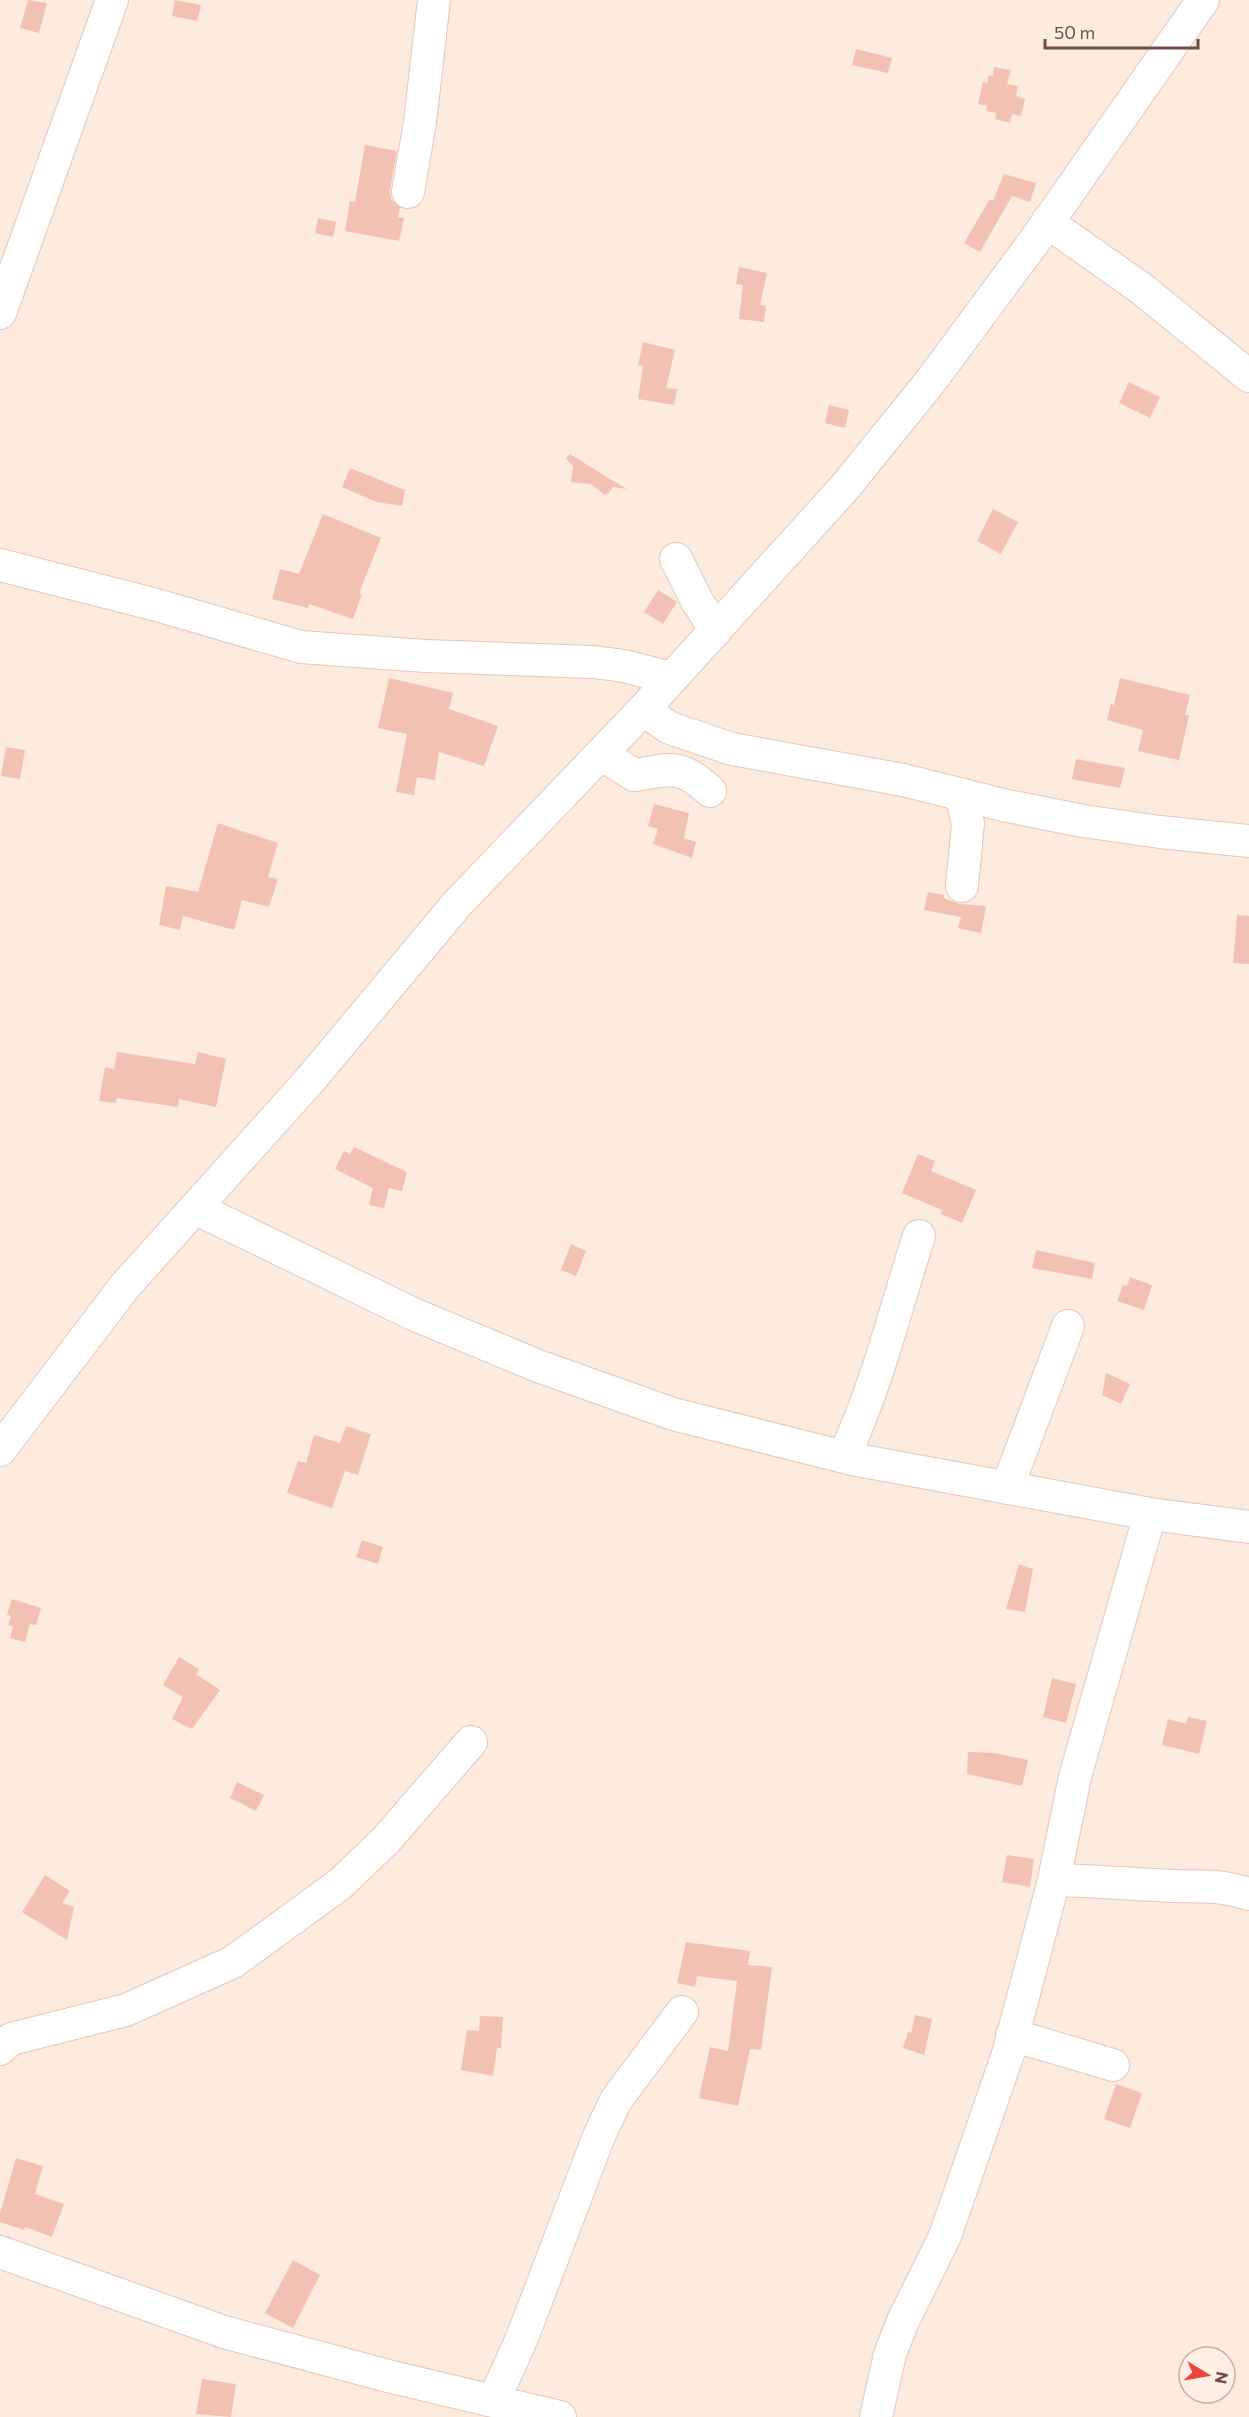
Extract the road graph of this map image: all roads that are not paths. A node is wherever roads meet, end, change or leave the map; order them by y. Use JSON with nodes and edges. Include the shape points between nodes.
{"nodes":[{"id":1,"x":112,"y":0,"type":"edge"},
{"id":2,"x":434,"y":0,"type":"edge"},
{"id":3,"x":1196,"y":2,"type":"edge"},
{"id":4,"x":408,"y":192,"type":"dead end"},
{"id":5,"x":1047,"y":222,"type":"junction"},
{"id":6,"x":0,"y":313,"type":"edge"},
{"id":7,"x":1249,"y":376,"type":"edge"},
{"id":8,"x":676,"y":559,"type":"dead end"},
{"id":9,"x":0,"y":565,"type":"edge"},
{"id":10,"x":716,"y":630,"type":"junction"},
{"id":11,"x":671,"y":678,"type":"junction"},
{"id":12,"x":643,"y":710,"type":"junction"},
{"id":13,"x":601,"y":754,"type":"junction"},
{"id":14,"x":710,"y":791,"type":"dead end"},
{"id":15,"x":961,"y":794,"type":"junction"},
{"id":16,"x":1249,"y":841,"type":"edge"},
{"id":17,"x":962,"y":886,"type":"dead end"},
{"id":18,"x":195,"y":1208,"type":"junction"},
{"id":19,"x":919,"y":1236,"type":"dead end"},
{"id":20,"x":1068,"y":1326,"type":"dead end"},
{"id":21,"x":0,"y":1450,"type":"edge"},
{"id":22,"x":844,"y":1456,"type":"junction"},
{"id":23,"x":1007,"y":1488,"type":"junction"},
{"id":24,"x":1150,"y":1514,"type":"junction"},
{"id":25,"x":1249,"y":1527,"type":"edge"},
{"id":26,"x":471,"y":1742,"type":"dead end"},
{"id":27,"x":1054,"y":1880,"type":"junction"},
{"id":28,"x":1249,"y":1894,"type":"edge"},
{"id":29,"x":682,"y":2012,"type":"dead end"},
{"id":30,"x":1012,"y":2035,"type":"junction"},
{"id":31,"x":0,"y":2049,"type":"edge"},
{"id":32,"x":1113,"y":2065,"type":"dead end"},
{"id":33,"x":0,"y":2252,"type":"edge"},
{"id":34,"x":494,"y":2400,"type":"junction"},
{"id":35,"x":560,"y":2417,"type":"edge"},
{"id":36,"x":876,"y":2417,"type":"edge"}],
"edges":[{"from":1,"to":6,"type":"street"},
{"from":2,"to":4,"type":"street"},
{"from":3,"to":5,"type":"street"},
{"from":5,"to":7,"type":"street","via":[[1150,296]]},
{"from":5,"to":10,"type":"street","via":[[930,382],[852,479]]},
{"from":8,"to":10,"type":"street"},
{"from":9,"to":11,"type":"street","via":[[301,647],[594,662]]},
{"from":10,"to":11,"type":"street"},
{"from":11,"to":12,"type":"street"},
{"from":12,"to":13,"type":"street"},
{"from":12,"to":15,"type":"street","via":[[670,729],[732,749]]},
{"from":13,"to":14,"type":"street","via":[[634,775],[667,770],[689,773]]},
{"from":13,"to":18,"type":"street","via":[[457,904],[310,1080]]},
{"from":15,"to":16,"type":"street","via":[[1083,821]]},
{"from":15,"to":17,"type":"street","via":[[968,825]]},
{"from":18,"to":21,"type":"street","via":[[125,1287]]},
{"from":18,"to":22,"type":"street","via":[[372,1295],[549,1370],[673,1414]]},
{"from":19,"to":22,"type":"street","via":[[871,1393]]},
{"from":20,"to":23,"type":"street"},
{"from":22,"to":23,"type":"street"},
{"from":23,"to":24,"type":"street"},
{"from":24,"to":25,"type":"street"},
{"from":24,"to":27,"type":"street","via":[[1075,1777]]},
{"from":26,"to":31,"type":"street","via":[[386,1840],[340,1884],[233,1962],[126,2010],[11,2039]]},
{"from":27,"to":28,"type":"street","via":[[1204,1884]]},
{"from":27,"to":30,"type":"street"},
{"from":29,"to":34,"type":"street","via":[[616,2100]]},
{"from":30,"to":32,"type":"street"},
{"from":30,"to":36,"type":"street","via":[[962,2190],[890,2354]]},
{"from":33,"to":34,"type":"street","via":[[224,2332],[378,2374]]},
{"from":34,"to":35,"type":"street"}]}
